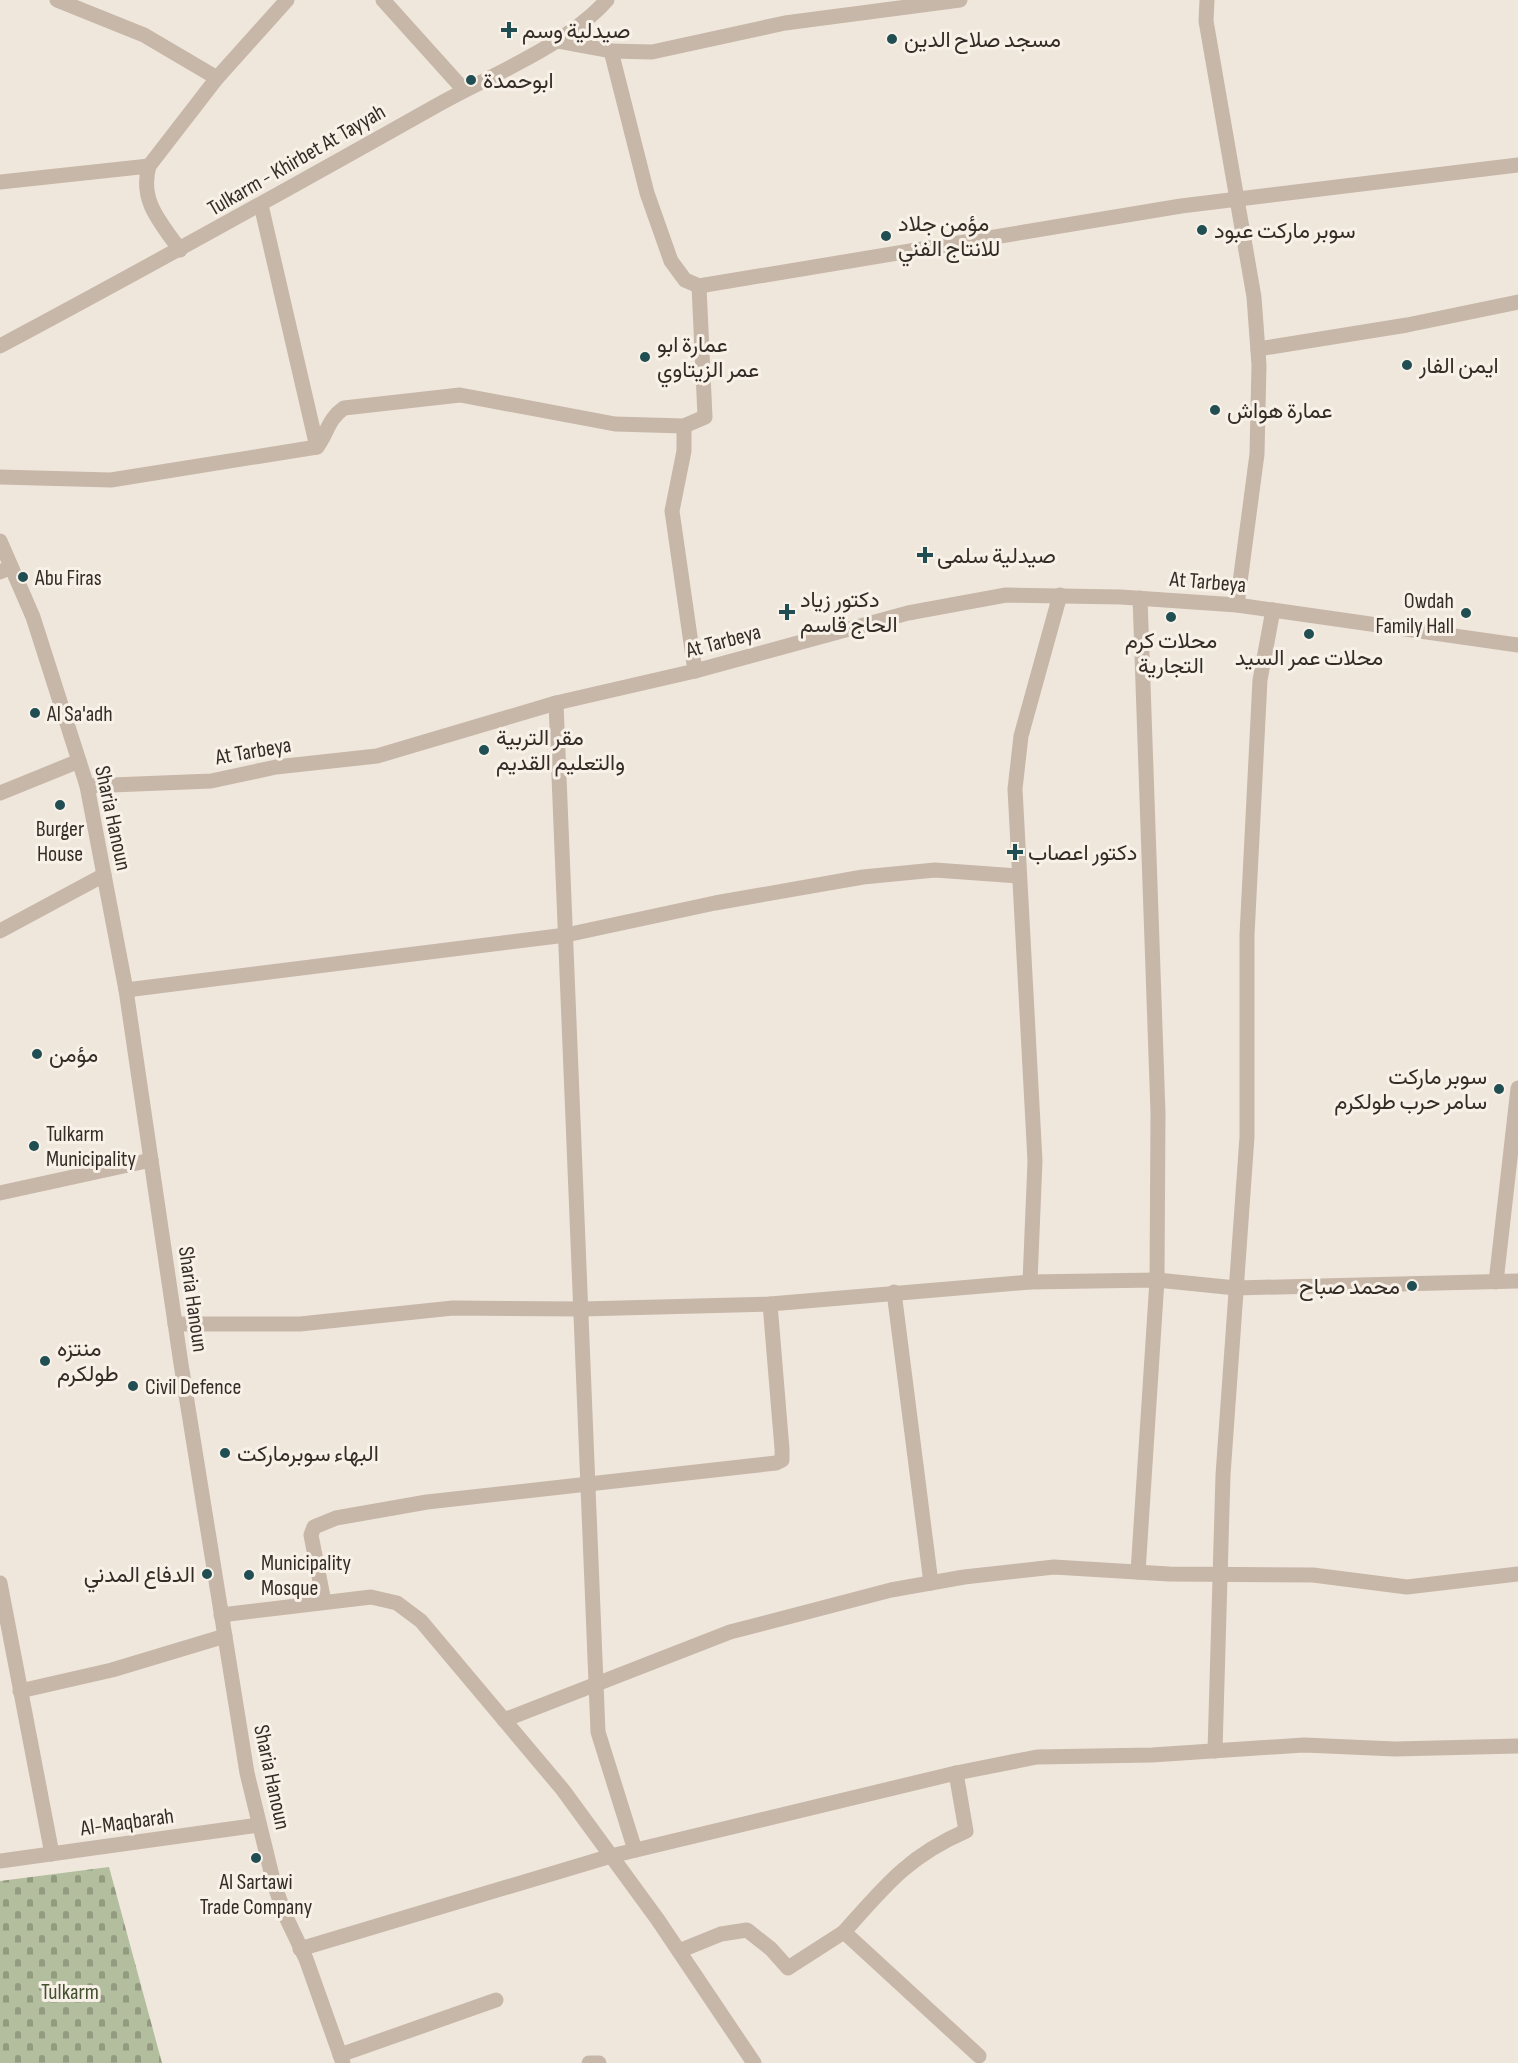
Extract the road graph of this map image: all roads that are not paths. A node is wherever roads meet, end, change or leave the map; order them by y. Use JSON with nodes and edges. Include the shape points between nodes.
{"nodes":[{"id":1,"x":57,"y":0,"type":"edge"},
{"id":2,"x":287,"y":0,"type":"edge"},
{"id":3,"x":383,"y":0,"type":"edge"},
{"id":4,"x":607,"y":0,"type":"edge"},
{"id":5,"x":960,"y":0,"type":"edge"},
{"id":6,"x":1206,"y":0,"type":"edge"},
{"id":7,"x":557,"y":41,"type":"junction"},
{"id":8,"x":611,"y":51,"type":"junction"},
{"id":9,"x":217,"y":78,"type":"junction"},
{"id":10,"x":464,"y":90,"type":"junction"},
{"id":11,"x":1518,"y":165,"type":"edge"},
{"id":12,"x":147,"y":172,"type":"junction"},
{"id":13,"x":0,"y":182,"type":"edge"},
{"id":14,"x":1237,"y":199,"type":"junction"},
{"id":15,"x":261,"y":205,"type":"junction"},
{"id":16,"x":180,"y":250,"type":"junction"},
{"id":17,"x":699,"y":286,"type":"junction"},
{"id":18,"x":1518,"y":302,"type":"edge"},
{"id":19,"x":0,"y":346,"type":"edge"},
{"id":20,"x":1257,"y":349,"type":"junction"},
{"id":21,"x":684,"y":426,"type":"junction"},
{"id":22,"x":317,"y":447,"type":"junction"},
{"id":23,"x":0,"y":477,"type":"edge"},
{"id":24,"x":0,"y":542,"type":"edge"},
{"id":25,"x":6,"y":570,"type":"edge"},
{"id":26,"x":1060,"y":595,"type":"junction"},
{"id":27,"x":1140,"y":598,"type":"junction"},
{"id":28,"x":1237,"y":605,"type":"junction"},
{"id":29,"x":1274,"y":609,"type":"junction"},
{"id":30,"x":1518,"y":645,"type":"edge"},
{"id":31,"x":695,"y":671,"type":"junction"},
{"id":32,"x":556,"y":702,"type":"junction"},
{"id":33,"x":79,"y":761,"type":"junction"},
{"id":34,"x":87,"y":786,"type":"junction"},
{"id":35,"x":0,"y":793,"type":"edge"},
{"id":36,"x":104,"y":875,"type":"junction"},
{"id":37,"x":1019,"y":876,"type":"junction"},
{"id":38,"x":0,"y":931,"type":"edge"},
{"id":39,"x":566,"y":934,"type":"junction"},
{"id":40,"x":126,"y":990,"type":"junction"},
{"id":41,"x":1518,"y":1088,"type":"edge"},
{"id":42,"x":151,"y":1160,"type":"junction"},
{"id":43,"x":0,"y":1193,"type":"edge"},
{"id":44,"x":1157,"y":1281,"type":"junction"},
{"id":45,"x":1518,"y":1281,"type":"edge"},
{"id":46,"x":1030,"y":1282,"type":"junction"},
{"id":47,"x":1496,"y":1282,"type":"junction"},
{"id":48,"x":1236,"y":1288,"type":"junction"},
{"id":49,"x":894,"y":1292,"type":"junction"},
{"id":50,"x":770,"y":1304,"type":"junction"},
{"id":51,"x":582,"y":1308,"type":"junction"},
{"id":52,"x":175,"y":1324,"type":"junction"},
{"id":53,"x":588,"y":1482,"type":"junction"},
{"id":54,"x":1138,"y":1572,"type":"junction"},
{"id":55,"x":1220,"y":1574,"type":"junction"},
{"id":56,"x":1518,"y":1574,"type":"edge"},
{"id":57,"x":0,"y":1583,"type":"edge"},
{"id":58,"x":931,"y":1583,"type":"junction"},
{"id":59,"x":324,"y":1602,"type":"junction"},
{"id":60,"x":221,"y":1615,"type":"junction"},
{"id":61,"x":225,"y":1636,"type":"junction"},
{"id":62,"x":596,"y":1684,"type":"junction"},
{"id":63,"x":20,"y":1691,"type":"junction"},
{"id":64,"x":504,"y":1720,"type":"junction"},
{"id":65,"x":1518,"y":1746,"type":"edge"},
{"id":66,"x":1215,"y":1750,"type":"junction"},
{"id":67,"x":956,"y":1773,"type":"junction"},
{"id":68,"x":259,"y":1826,"type":"junction"},
{"id":69,"x":635,"y":1850,"type":"junction"},
{"id":70,"x":52,"y":1854,"type":"junction"},
{"id":71,"x":611,"y":1856,"type":"junction"},
{"id":72,"x":0,"y":1861,"type":"edge"},
{"id":73,"x":844,"y":1932,"type":"junction"},
{"id":74,"x":300,"y":1949,"type":"junction"},
{"id":75,"x":679,"y":1951,"type":"junction"},
{"id":76,"x":496,"y":2000,"type":"dead end"},
{"id":77,"x":979,"y":2056,"type":"dead end"},
{"id":78,"x":342,"y":2059,"type":"edge"},
{"id":79,"x":589,"y":2063,"type":"edge"},
{"id":80,"x":599,"y":2063,"type":"edge"},
{"id":81,"x":754,"y":2063,"type":"edge"}],
"edges":[{"from":1,"to":9,"type":"street","via":[[144,35]]},
{"from":2,"to":9,"type":"street"},
{"from":3,"to":10,"type":"street"},
{"from":4,"to":7,"type":"street","name":"Tulkarm - Khirbet At Tayyah"},
{"from":5,"to":8,"type":"street","via":[[785,23],[652,52]]},
{"from":6,"to":14,"type":"street","via":[[1206,21]]},
{"from":7,"to":8,"type":"street"},
{"from":7,"to":10,"type":"street","name":"Tulkarm - Khirbet At Tayyah"},
{"from":8,"to":17,"type":"street","via":[[647,193],[671,261],[685,280]]},
{"from":9,"to":12,"type":"street"},
{"from":10,"to":15,"type":"street","name":"Tulkarm - Khirbet At Tayyah"},
{"from":11,"to":14,"type":"street"},
{"from":12,"to":13,"type":"street","via":[[133,168]]},
{"from":12,"to":16,"type":"street","via":[[147,199]]},
{"from":14,"to":17,"type":"street"},
{"from":14,"to":20,"type":"street","via":[[1254,297]]},
{"from":15,"to":16,"type":"street","name":"Tulkarm - Khirbet At Tayyah"},
{"from":15,"to":22,"type":"street"},
{"from":16,"to":19,"type":"street","name":"Tulkarm - Khirbet At Tayyah"},
{"from":17,"to":21,"type":"street","via":[[705,417]]},
{"from":18,"to":20,"type":"street"},
{"from":20,"to":28,"type":"street","via":[[1257,454]]},
{"from":21,"to":22,"type":"street","via":[[615,424],[459,396],[344,408],[332,416]]},
{"from":21,"to":31,"type":"street","via":[[684,451],[672,511]]},
{"from":22,"to":23,"type":"street","via":[[111,480]]},
{"from":24,"to":25,"type":"street","name":"Sharia Hanoun"},
{"from":25,"to":33,"type":"street","name":"Sharia Hanoun","via":[[33,617]]},
{"from":26,"to":27,"type":"street","name":"At Tarbeya"},
{"from":26,"to":31,"type":"street","name":"At Tarbeya","via":[[1006,595],[908,613]]},
{"from":26,"to":37,"type":"street","via":[[1017,762]]},
{"from":27,"to":28,"type":"street","name":"At Tarbeya"},
{"from":27,"to":44,"type":"street","via":[[1158,1113]]},
{"from":28,"to":29,"type":"street","name":"At Tarbeya"},
{"from":29,"to":30,"type":"street","name":"At Tarbeya"},
{"from":29,"to":48,"type":"street","via":[[1260,680],[1247,935],[1247,1137]]},
{"from":31,"to":32,"type":"street","name":"At Tarbeya"},
{"from":32,"to":34,"type":"street","name":"At Tarbeya","via":[[377,756],[276,767],[211,781]]},
{"from":32,"to":39,"type":"street"},
{"from":33,"to":34,"type":"street","name":"Sharia Hanoun"},
{"from":33,"to":35,"type":"street"},
{"from":34,"to":36,"type":"street","name":"Sharia Hanoun"},
{"from":36,"to":38,"type":"street"},
{"from":36,"to":40,"type":"street","name":"Sharia Hanoun"},
{"from":37,"to":39,"type":"street","via":[[935,870],[863,877]]},
{"from":37,"to":46,"type":"street","via":[[1035,1161]]},
{"from":39,"to":40,"type":"street"},
{"from":39,"to":51,"type":"street"},
{"from":40,"to":42,"type":"street","name":"Sharia Hanoun"},
{"from":41,"to":47,"type":"street"},
{"from":42,"to":43,"type":"street"},
{"from":42,"to":52,"type":"street","name":"Sharia Hanoun"},
{"from":44,"to":46,"type":"street"},
{"from":44,"to":48,"type":"street"},
{"from":44,"to":54,"type":"street"},
{"from":45,"to":47,"type":"street"},
{"from":46,"to":49,"type":"street"},
{"from":47,"to":48,"type":"street"},
{"from":48,"to":55,"type":"street"},
{"from":49,"to":50,"type":"street"},
{"from":49,"to":58,"type":"street"},
{"from":50,"to":51,"type":"street"},
{"from":50,"to":53,"type":"street","via":[[782,1460]]},
{"from":51,"to":52,"type":"street","via":[[453,1308],[300,1324]]},
{"from":51,"to":53,"type":"street"},
{"from":52,"to":60,"type":"street","name":"Sharia Hanoun"},
{"from":53,"to":59,"type":"street","via":[[427,1502],[322,1523],[314,1527],[311,1542]]},
{"from":53,"to":62,"type":"street"},
{"from":54,"to":55,"type":"street"},
{"from":54,"to":58,"type":"street","via":[[1054,1567]]},
{"from":55,"to":56,"type":"street","via":[[1313,1575],[1407,1587]]},
{"from":55,"to":66,"type":"street"},
{"from":57,"to":63,"type":"street"},
{"from":58,"to":62,"type":"street","via":[[730,1632]]},
{"from":59,"to":60,"type":"street"},
{"from":59,"to":64,"type":"street","via":[[371,1597],[409,1610]]},
{"from":60,"to":61,"type":"street","name":"Sharia Hanoun"},
{"from":61,"to":63,"type":"street","via":[[112,1670]]},
{"from":61,"to":68,"type":"street","name":"Sharia Hanoun"},
{"from":62,"to":64,"type":"street"},
{"from":62,"to":69,"type":"street","via":[[601,1747]]},
{"from":63,"to":70,"type":"street"},
{"from":64,"to":71,"type":"street","via":[[563,1790]]},
{"from":65,"to":66,"type":"street","via":[[1395,1749],[1304,1745]]},
{"from":66,"to":67,"type":"street","via":[[1037,1757]]},
{"from":67,"to":69,"type":"street"},
{"from":67,"to":73,"type":"street","via":[[966,1831],[942,1841],[900,1870]]},
{"from":68,"to":70,"type":"street","name":"Al-Maqbarah"},
{"from":68,"to":74,"type":"street","name":"Sharia Hanoun","via":[[274,1884]]},
{"from":69,"to":71,"type":"street"},
{"from":70,"to":72,"type":"street","name":"Al-Maqbarah"},
{"from":71,"to":74,"type":"street"},
{"from":71,"to":75,"type":"street"},
{"from":73,"to":75,"type":"street","via":[[788,1968],[747,1930],[721,1934]]},
{"from":73,"to":77,"type":"street"},
{"from":74,"to":78,"type":"street","name":"Sharia Hanoun"},
{"from":75,"to":81,"type":"street"},
{"from":76,"to":78,"type":"street"},
{"from":79,"to":80,"type":"street"}]}
